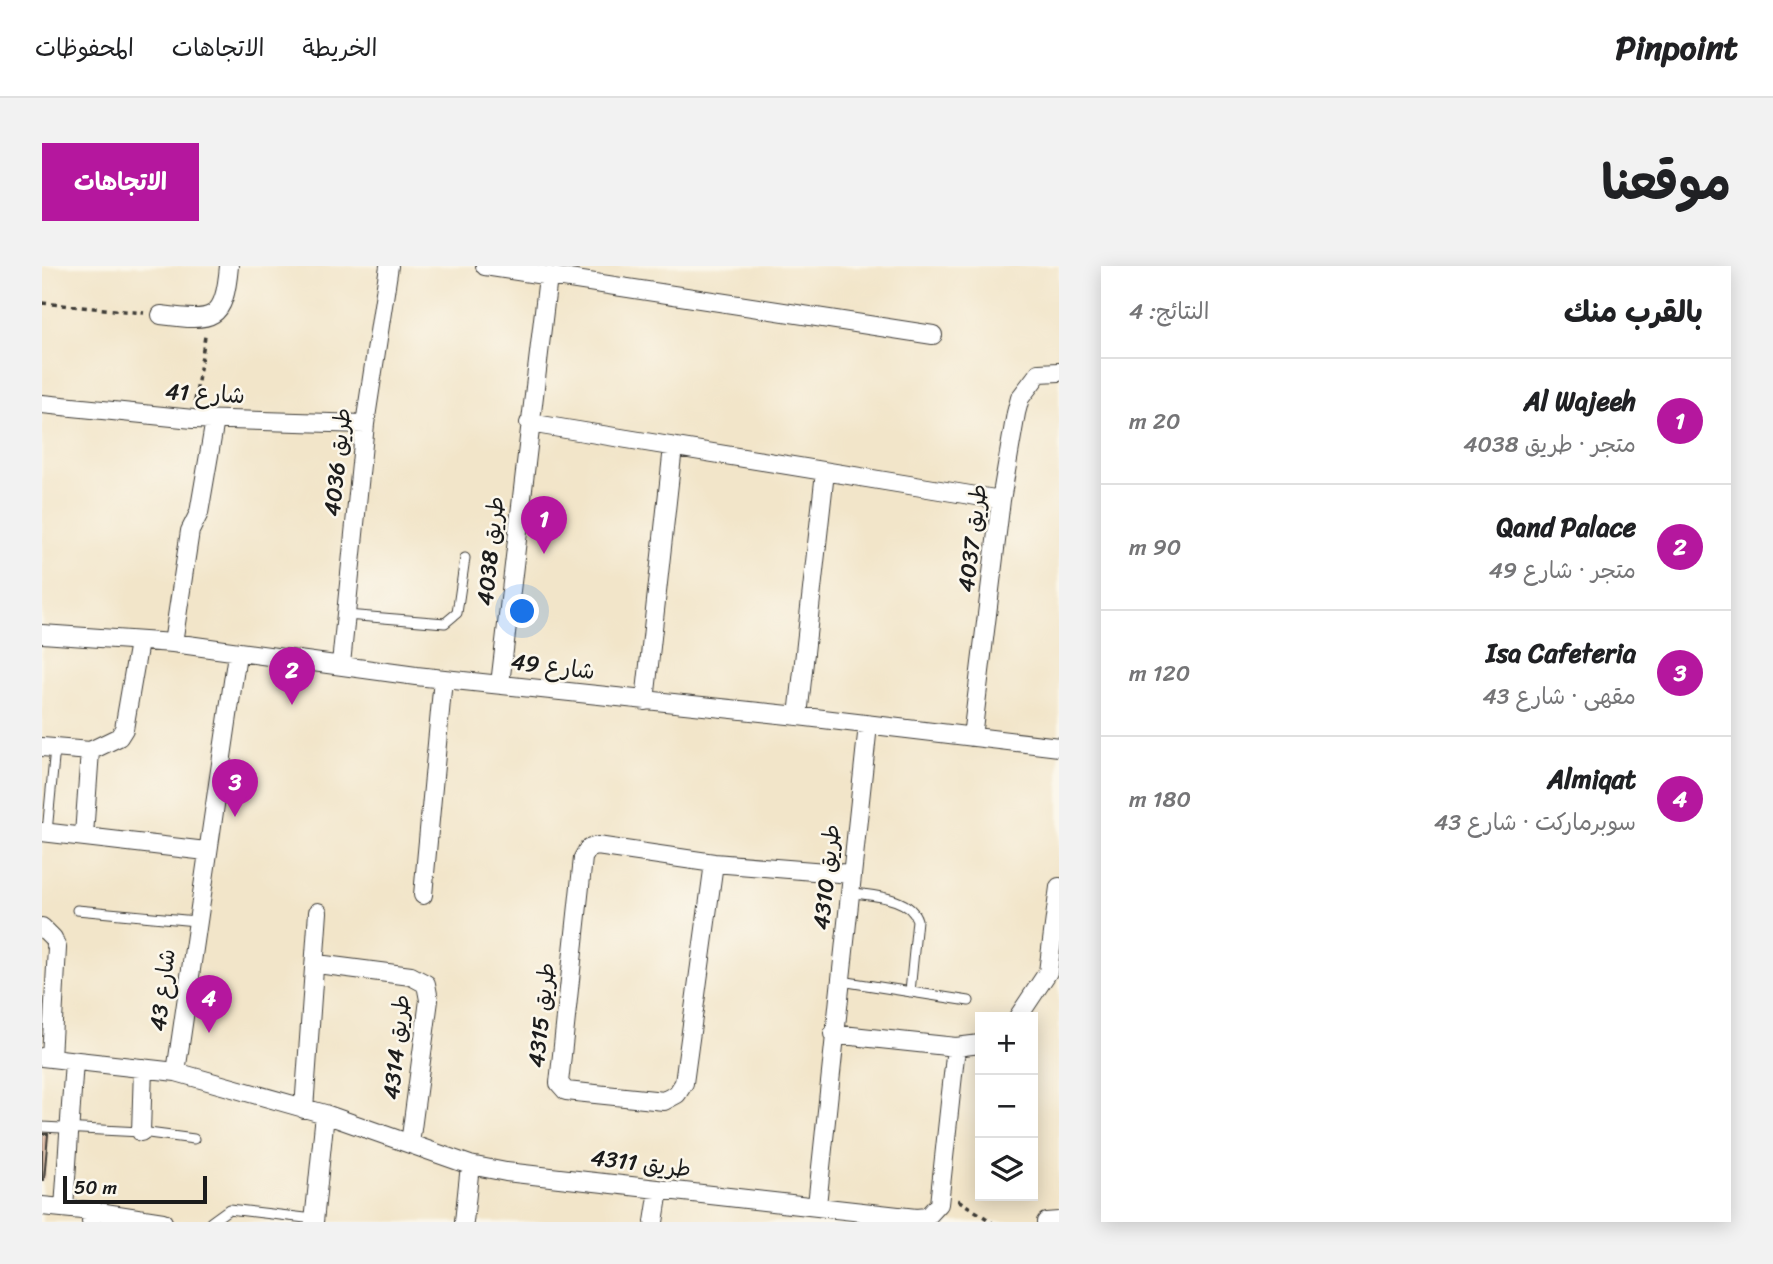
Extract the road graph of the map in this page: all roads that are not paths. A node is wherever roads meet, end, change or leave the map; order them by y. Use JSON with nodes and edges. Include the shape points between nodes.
{"nodes":[{"id":1,"x":229,"y":266,"type":"edge"},
{"id":2,"x":388,"y":266,"type":"edge"},
{"id":3,"x":485,"y":266,"type":"edge"},
{"id":4,"x":548,"y":277,"type":"junction"},
{"id":5,"x":162,"y":315,"type":"road end"},
{"id":6,"x":933,"y":335,"type":"dead end"},
{"id":7,"x":1059,"y":372,"type":"edge"},
{"id":8,"x":42,"y":404,"type":"edge"},
{"id":9,"x":215,"y":420,"type":"junction"},
{"id":10,"x":529,"y":423,"type":"junction"},
{"id":11,"x":365,"y":424,"type":"junction"},
{"id":12,"x":673,"y":447,"type":"junction"},
{"id":13,"x":825,"y":472,"type":"junction"},
{"id":14,"x":1001,"y":500,"type":"junction"},
{"id":15,"x":465,"y":558,"type":"dead end"},
{"id":16,"x":346,"y":615,"type":"junction"},
{"id":17,"x":42,"y":634,"type":"edge"},
{"id":18,"x":139,"y":642,"type":"junction"},
{"id":19,"x":173,"y":643,"type":"junction"},
{"id":20,"x":237,"y":654,"type":"junction"},
{"id":21,"x":341,"y":664,"type":"junction"},
{"id":22,"x":443,"y":679,"type":"junction"},
{"id":23,"x":500,"y":684,"type":"junction"},
{"id":24,"x":645,"y":701,"type":"junction"},
{"id":25,"x":798,"y":716,"type":"junction"},
{"id":26,"x":868,"y":725,"type":"junction"},
{"id":27,"x":972,"y":737,"type":"junction"},
{"id":28,"x":49,"y":747,"type":"edge"},
{"id":29,"x":1059,"y":747,"type":"edge"},
{"id":30,"x":90,"y":751,"type":"junction"},
{"id":31,"x":45,"y":832,"type":"edge"},
{"id":32,"x":83,"y":835,"type":"junction"},
{"id":33,"x":206,"y":851,"type":"junction"},
{"id":34,"x":714,"y":863,"type":"junction"},
{"id":35,"x":850,"y":883,"type":"junction"},
{"id":36,"x":1059,"y":887,"type":"edge"},
{"id":37,"x":423,"y":895,"type":"dead end"},
{"id":38,"x":77,"y":910,"type":"dead end"},
{"id":39,"x":318,"y":912,"type":"dead end"},
{"id":40,"x":196,"y":921,"type":"junction"},
{"id":41,"x":42,"y":927,"type":"edge"},
{"id":42,"x":317,"y":964,"type":"junction"},
{"id":43,"x":839,"y":981,"type":"junction"},
{"id":44,"x":910,"y":992,"type":"junction"},
{"id":45,"x":969,"y":1001,"type":"dead end"},
{"id":46,"x":1021,"y":1012,"type":"edge"},
{"id":47,"x":833,"y":1034,"type":"junction"},
{"id":48,"x":975,"y":1045,"type":"edge"},
{"id":49,"x":956,"y":1047,"type":"junction"},
{"id":50,"x":46,"y":1058,"type":"edge"},
{"id":51,"x":74,"y":1061,"type":"junction"},
{"id":52,"x":143,"y":1068,"type":"junction"},
{"id":53,"x":176,"y":1072,"type":"junction"},
{"id":54,"x":304,"y":1109,"type":"junction"},
{"id":55,"x":325,"y":1114,"type":"junction"},
{"id":56,"x":42,"y":1127,"type":"edge"},
{"id":57,"x":71,"y":1130,"type":"junction"},
{"id":58,"x":141,"y":1132,"type":"junction"},
{"id":59,"x":194,"y":1139,"type":"dead end"},
{"id":60,"x":410,"y":1144,"type":"junction"},
{"id":61,"x":470,"y":1165,"type":"junction"},
{"id":62,"x":659,"y":1191,"type":"junction"},
{"id":63,"x":817,"y":1205,"type":"junction"},
{"id":64,"x":42,"y":1206,"type":"edge"},
{"id":65,"x":64,"y":1208,"type":"junction"},
{"id":66,"x":92,"y":1216,"type":"edge"},
{"id":67,"x":314,"y":1221,"type":"edge"},
{"id":68,"x":1059,"y":1221,"type":"edge"},
{"id":69,"x":163,"y":1222,"type":"edge"},
{"id":70,"x":211,"y":1222,"type":"edge"},
{"id":71,"x":464,"y":1222,"type":"edge"},
{"id":72,"x":654,"y":1222,"type":"edge"},
{"id":73,"x":1046,"y":1222,"type":"edge"}],
"edges":[{"from":1,"to":5,"type":"street","via":[[223,304],[208,316]]},
{"from":2,"to":11,"type":"street","name":"طريق 4036"},
{"from":3,"to":4,"type":"street"},
{"from":4,"to":6,"type":"street"},
{"from":4,"to":10,"type":"street","name":"طريق 4038"},
{"from":7,"to":14,"type":"street","name":"طريق 4037","via":[[1038,373],[1020,398]]},
{"from":8,"to":9,"type":"street","name":"شارع 41"},
{"from":9,"to":11,"type":"street","name":"شارع 41"},
{"from":9,"to":19,"type":"street","via":[[199,513],[190,531]]},
{"from":10,"to":12,"type":"street"},
{"from":10,"to":23,"type":"street","name":"طريق 4038"},
{"from":11,"to":16,"type":"street","name":"طريق 4036"},
{"from":12,"to":13,"type":"street"},
{"from":12,"to":24,"type":"street"},
{"from":13,"to":14,"type":"street"},
{"from":13,"to":25,"type":"street"},
{"from":14,"to":27,"type":"street","name":"طريق 4037"},
{"from":15,"to":16,"type":"lane","via":[[457,613],[445,623]]},
{"from":16,"to":21,"type":"street","name":"طريق 4036"},
{"from":17,"to":18,"type":"street","name":"شارع 49"},
{"from":18,"to":19,"type":"street","name":"شارع 49"},
{"from":18,"to":30,"type":"street","via":[[124,729],[119,737]]},
{"from":19,"to":20,"type":"street","name":"شارع 49"},
{"from":20,"to":21,"type":"street","name":"شارع 49"},
{"from":20,"to":33,"type":"street","name":"شارع 43"},
{"from":21,"to":22,"type":"street","name":"شارع 49"},
{"from":22,"to":23,"type":"street","name":"شارع 49"},
{"from":22,"to":37,"type":"street"},
{"from":23,"to":24,"type":"street","name":"شارع 49"},
{"from":24,"to":25,"type":"street","name":"شارع 49"},
{"from":25,"to":26,"type":"street","name":"شارع 49"},
{"from":26,"to":27,"type":"street","name":"شارع 49"},
{"from":26,"to":35,"type":"street","name":"طريق 4310"},
{"from":27,"to":29,"type":"street","name":"شارع 49"},
{"from":28,"to":30,"type":"street"},
{"from":28,"to":31,"type":"lane"},
{"from":30,"to":32,"type":"street"},
{"from":31,"to":32,"type":"street"},
{"from":32,"to":33,"type":"street"},
{"from":33,"to":40,"type":"street","name":"شارع 43"},
{"from":34,"to":34,"type":"street","name":"طريق 4315","via":[[597,846],[583,858],[559,1083],[566,1091],[664,1101],[677,1094],[684,1083]]},
{"from":34,"to":35,"type":"street","name":"طريق 4315"},
{"from":35,"to":43,"type":"street","name":"طريق 4310"},
{"from":35,"to":44,"type":"lane","via":[[915,912]]},
{"from":36,"to":46,"type":"street","via":[[1048,972]]},
{"from":38,"to":40,"type":"lane"},
{"from":39,"to":42,"type":"street"},
{"from":40,"to":53,"type":"street","name":"شارع 43"},
{"from":41,"to":50,"type":"street","via":[[57,948]]},
{"from":42,"to":54,"type":"street"},
{"from":42,"to":60,"type":"street","name":"طريق 4314","via":[[411,976],[426,984],[429,1000]]},
{"from":43,"to":44,"type":"lane"},
{"from":43,"to":47,"type":"street","name":"طريق 4310"},
{"from":44,"to":45,"type":"lane"},
{"from":47,"to":49,"type":"street"},
{"from":47,"to":63,"type":"street","name":"طريق 4310"},
{"from":48,"to":49,"type":"street"},
{"from":49,"to":63,"type":"street","name":"طريق 4311","via":[[942,1190],[935,1211],[916,1218]]},
{"from":50,"to":51,"type":"street"},
{"from":51,"to":52,"type":"street"},
{"from":51,"to":57,"type":"street"},
{"from":52,"to":53,"type":"street"},
{"from":52,"to":58,"type":"street"},
{"from":53,"to":54,"type":"street"},
{"from":54,"to":55,"type":"street"},
{"from":55,"to":60,"type":"street","name":"طريق 4311"},
{"from":55,"to":67,"type":"street"},
{"from":56,"to":57,"type":"lane"},
{"from":57,"to":58,"type":"lane"},
{"from":57,"to":65,"type":"street"},
{"from":58,"to":59,"type":"lane"},
{"from":60,"to":61,"type":"street","name":"طريق 4311"},
{"from":61,"to":62,"type":"street","name":"طريق 4311"},
{"from":61,"to":71,"type":"street"},
{"from":62,"to":63,"type":"street","name":"طريق 4311"},
{"from":62,"to":72,"type":"street"},
{"from":64,"to":65,"type":"street"},
{"from":65,"to":66,"type":"street"},
{"from":66,"to":69,"type":"street"},
{"from":67,"to":70,"type":"lane","via":[[229,1209]]},
{"from":68,"to":73,"type":"street"}]}
